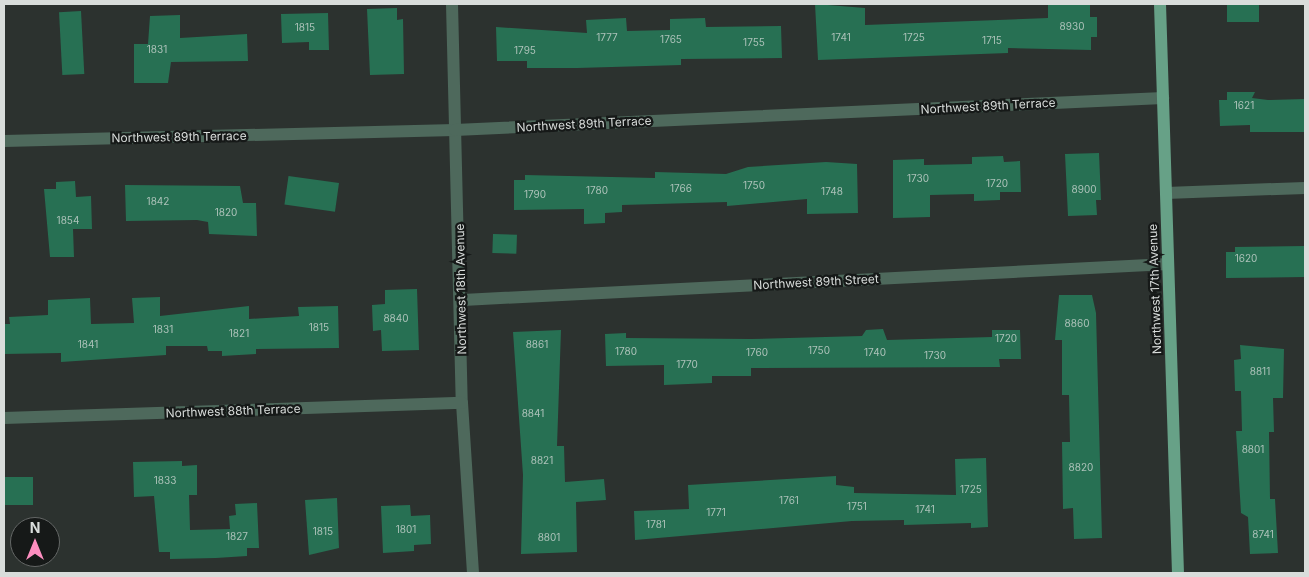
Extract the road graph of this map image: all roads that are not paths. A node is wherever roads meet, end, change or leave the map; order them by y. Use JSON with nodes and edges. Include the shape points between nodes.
{"nodes":[{"id":1,"x":452,"y":4,"type":"edge"},
{"id":2,"x":1160,"y":4,"type":"edge"},
{"id":3,"x":1163,"y":98,"type":"junction"},
{"id":4,"x":455,"y":130,"type":"junction"},
{"id":5,"x":4,"y":141,"type":"edge"},
{"id":6,"x":1305,"y":188,"type":"edge"},
{"id":7,"x":1166,"y":193,"type":"junction"},
{"id":8,"x":1168,"y":264,"type":"junction"},
{"id":9,"x":463,"y":300,"type":"junction"},
{"id":10,"x":462,"y":403,"type":"junction"},
{"id":11,"x":4,"y":418,"type":"edge"},
{"id":12,"x":473,"y":573,"type":"edge"},
{"id":13,"x":1178,"y":573,"type":"edge"}],
"edges":[{"from":1,"to":4,"type":"street","name":"Northwest 18th Avenue"},
{"from":2,"to":3,"type":"main road","name":"Northwest 17th Avenue"},
{"from":3,"to":4,"type":"street","name":"Northwest 89th Terrace"},
{"from":3,"to":7,"type":"main road","name":"Northwest 17th Avenue"},
{"from":4,"to":5,"type":"street","name":"Northwest 89th Terrace"},
{"from":4,"to":9,"type":"street","name":"Northwest 18th Avenue"},
{"from":6,"to":7,"type":"street"},
{"from":7,"to":8,"type":"main road","name":"Northwest 17th Avenue"},
{"from":8,"to":9,"type":"street","name":"Northwest 89th Street"},
{"from":8,"to":13,"type":"main road","name":"Northwest 17th Avenue"},
{"from":9,"to":10,"type":"street","name":"Northwest 18th Avenue"},
{"from":10,"to":11,"type":"street","name":"Northwest 88th Terrace"},
{"from":10,"to":12,"type":"street","name":"Northwest 18th Avenue"}]}
